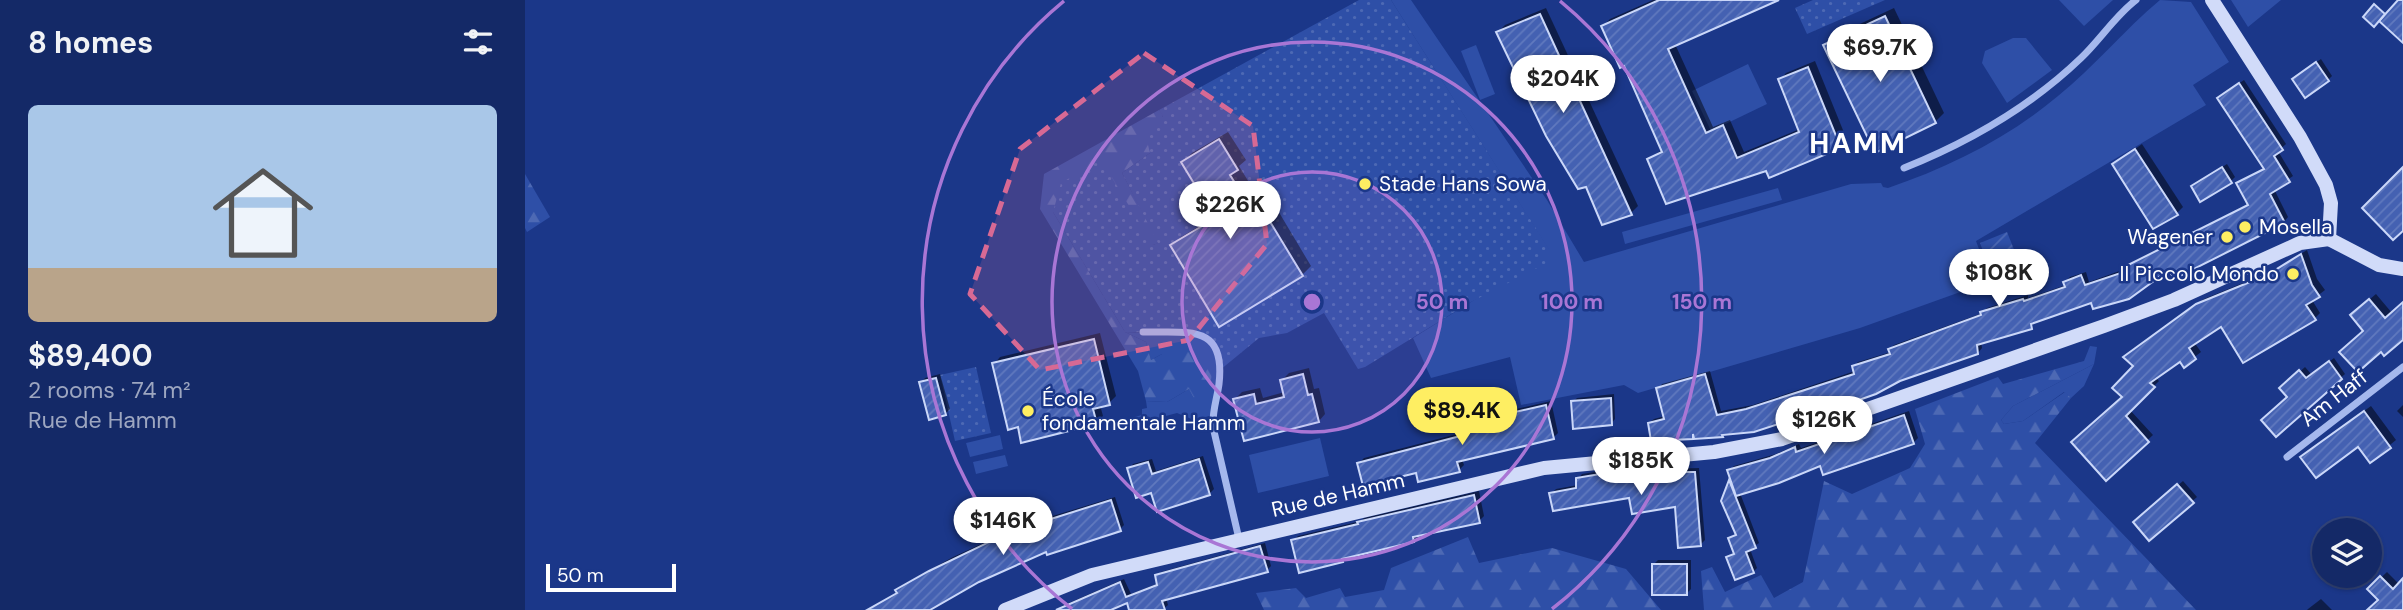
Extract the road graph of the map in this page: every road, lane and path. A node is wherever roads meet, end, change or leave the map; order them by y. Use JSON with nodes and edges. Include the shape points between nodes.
{"nodes":[{"id":1,"x":2136,"y":0,"type":"edge"},
{"id":2,"x":2212,"y":0,"type":"edge"},
{"id":3,"x":1904,"y":168,"type":"dead end"},
{"id":4,"x":2329,"y":239,"type":"junction"},
{"id":5,"x":2403,"y":269,"type":"edge"},
{"id":6,"x":1143,"y":332,"type":"dead end"},
{"id":7,"x":2403,"y":367,"type":"edge"},
{"id":8,"x":2287,"y":457,"type":"dead end"},
{"id":9,"x":1239,"y":539,"type":"junction"},
{"id":10,"x":1005,"y":610,"type":"edge"}],
"edges":[{"from":1,"to":3,"type":"street","via":[[2080,59],[2019,107],[1981,132]]},
{"from":2,"to":4,"type":"main road","via":[[2326,185],[2331,203]]},
{"from":4,"to":5,"type":"main road","via":[[2379,265]]},
{"from":4,"to":9,"type":"main road","name":"Rue de Hamm","via":[[2300,243],[2174,300],[1782,439],[1714,452],[1544,468]]},
{"from":6,"to":9,"type":"street","via":[[1204,335],[1215,344],[1220,370],[1213,427]]},
{"from":7,"to":8,"type":"street","name":"Am Haff"},
{"from":9,"to":10,"type":"main road","name":"Rue de Hamm","via":[[1092,575]]}]}
